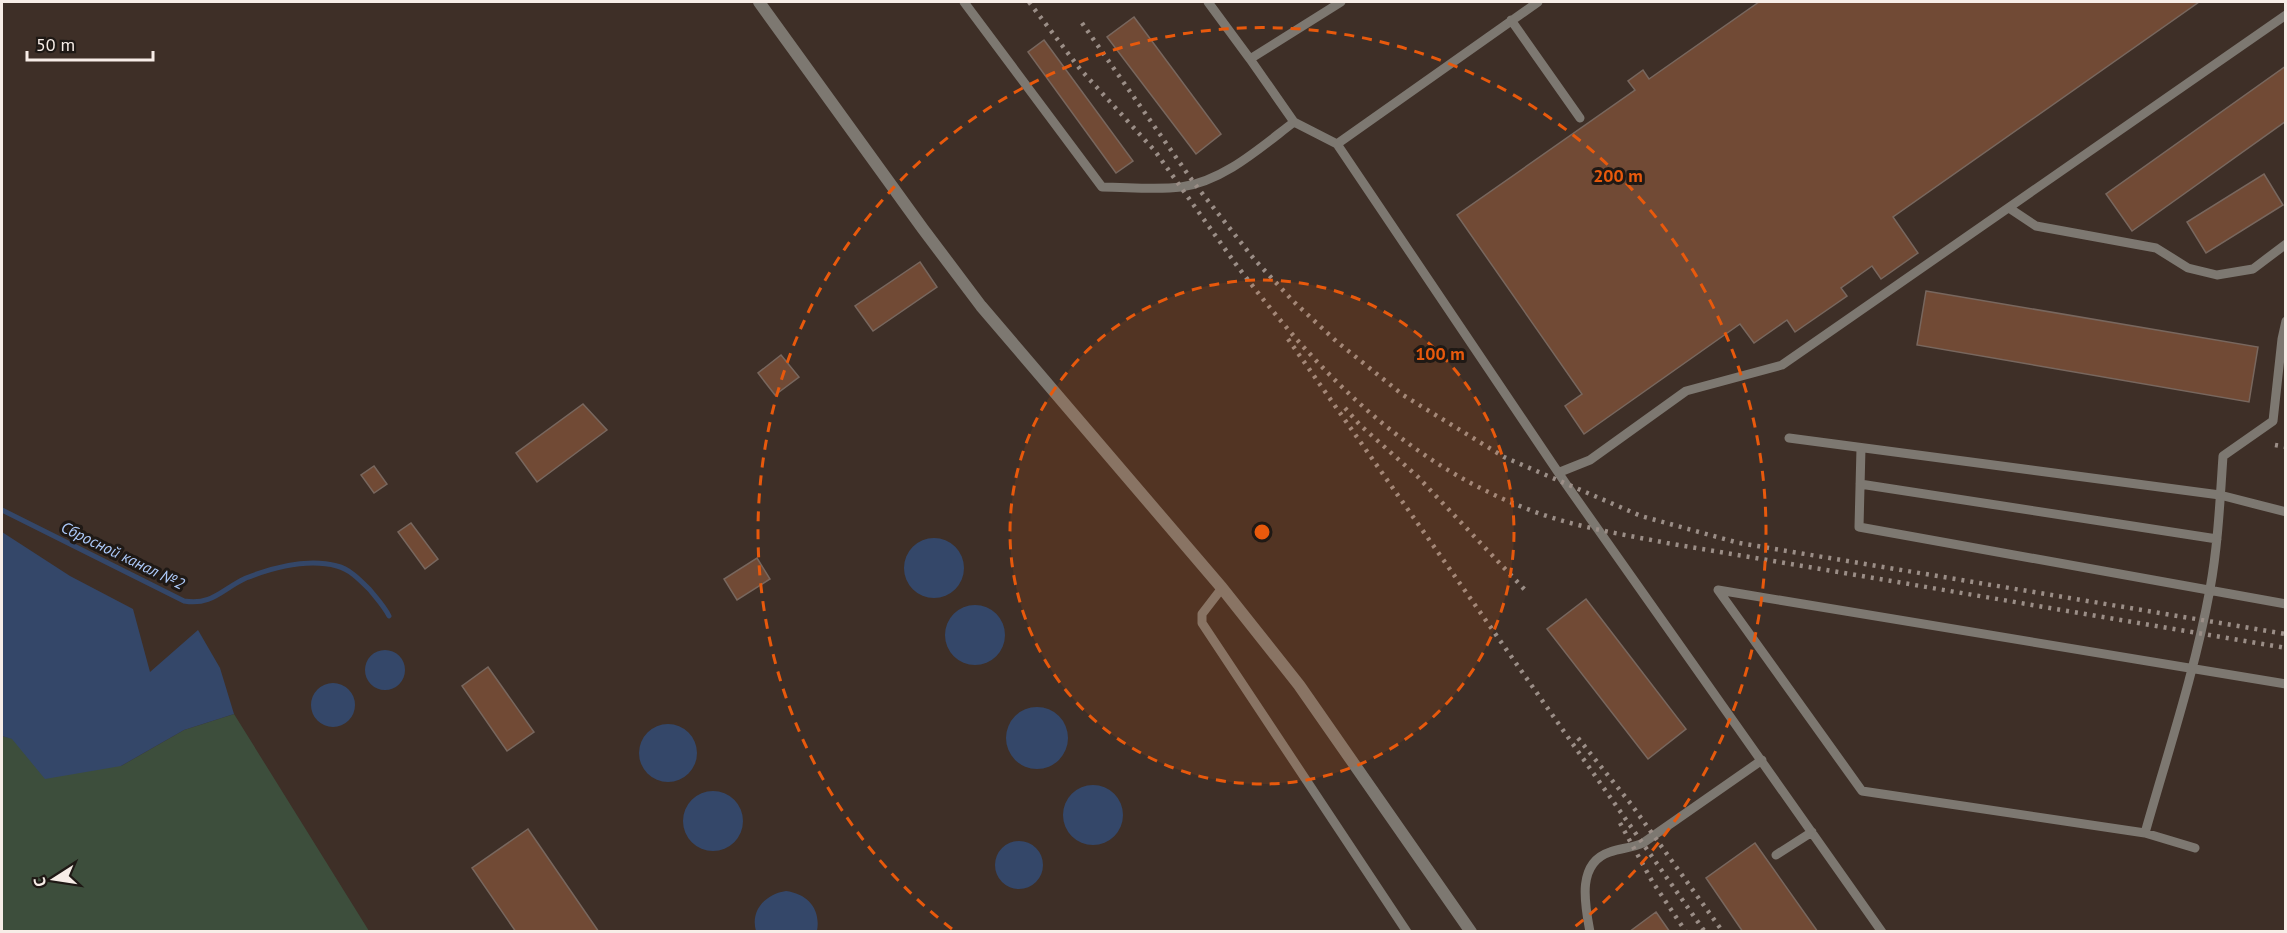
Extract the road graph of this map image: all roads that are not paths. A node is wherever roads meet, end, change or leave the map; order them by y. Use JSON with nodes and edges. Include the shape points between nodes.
{"nodes":[{"id":1,"x":759,"y":2,"type":"edge"},
{"id":2,"x":964,"y":2,"type":"edge"},
{"id":3,"x":1208,"y":2,"type":"edge"},
{"id":4,"x":1341,"y":2,"type":"edge"},
{"id":5,"x":1538,"y":2,"type":"edge"},
{"id":6,"x":2286,"y":15,"type":"edge"},
{"id":7,"x":1511,"y":20,"type":"junction"},
{"id":8,"x":1250,"y":59,"type":"junction"},
{"id":9,"x":1580,"y":118,"type":"dead end"},
{"id":10,"x":1294,"y":122,"type":"junction"},
{"id":11,"x":1337,"y":144,"type":"junction"},
{"id":12,"x":2009,"y":208,"type":"junction"},
{"id":13,"x":2286,"y":244,"type":"edge"},
{"id":14,"x":2286,"y":321,"type":"edge"},
{"id":15,"x":2284,"y":340,"type":"edge"},
{"id":16,"x":1789,"y":438,"type":"dead end"},
{"id":17,"x":1861,"y":448,"type":"junction"},
{"id":18,"x":1560,"y":472,"type":"junction"},
{"id":19,"x":1860,"y":484,"type":"junction"},
{"id":20,"x":2220,"y":495,"type":"junction"},
{"id":21,"x":2286,"y":512,"type":"edge"},
{"id":22,"x":2217,"y":539,"type":"junction"},
{"id":23,"x":1222,"y":588,"type":"junction"},
{"id":24,"x":2210,"y":589,"type":"junction"},
{"id":25,"x":2286,"y":604,"type":"edge"},
{"id":26,"x":2191,"y":669,"type":"junction"},
{"id":27,"x":2286,"y":684,"type":"edge"},
{"id":28,"x":1762,"y":760,"type":"junction"},
{"id":29,"x":1812,"y":832,"type":"junction"},
{"id":30,"x":2145,"y":833,"type":"junction"},
{"id":31,"x":2194,"y":848,"type":"dead end"},
{"id":32,"x":1776,"y":855,"type":"dead end"},
{"id":33,"x":1407,"y":932,"type":"edge"},
{"id":34,"x":1472,"y":932,"type":"edge"},
{"id":35,"x":1590,"y":932,"type":"edge"},
{"id":36,"x":1882,"y":932,"type":"edge"}],
"edges":[{"from":1,"to":23,"type":"street","via":[[981,306]]},
{"from":2,"to":10,"type":"lane","via":[[1101,187],[1181,187],[1205,181],[1235,165]]},
{"from":3,"to":8,"type":"lane"},
{"from":4,"to":8,"type":"lane"},
{"from":5,"to":7,"type":"lane"},
{"from":6,"to":12,"type":"lane"},
{"from":7,"to":9,"type":"lane"},
{"from":7,"to":11,"type":"lane"},
{"from":8,"to":10,"type":"lane"},
{"from":10,"to":11,"type":"lane"},
{"from":11,"to":18,"type":"lane"},
{"from":12,"to":13,"type":"lane","via":[[2036,225],[2156,248],[2188,268],[2217,275],[2253,269]]},
{"from":12,"to":18,"type":"lane","via":[[1782,365],[1686,391],[1590,460]]},
{"from":14,"to":15,"type":"lane"},
{"from":15,"to":20,"type":"lane","via":[[2273,421],[2223,456]]},
{"from":16,"to":17,"type":"lane"},
{"from":17,"to":19,"type":"lane"},
{"from":17,"to":20,"type":"lane"},
{"from":18,"to":28,"type":"lane"},
{"from":19,"to":22,"type":"lane"},
{"from":19,"to":24,"type":"lane","via":[[1859,527]]},
{"from":20,"to":21,"type":"lane"},
{"from":20,"to":22,"type":"lane"},
{"from":22,"to":24,"type":"lane"},
{"from":23,"to":33,"type":"lane","via":[[1202,614],[1202,623]]},
{"from":23,"to":34,"type":"street","via":[[1299,685]]},
{"from":24,"to":25,"type":"lane"},
{"from":24,"to":26,"type":"lane"},
{"from":26,"to":27,"type":"lane"},
{"from":26,"to":30,"type":"lane"},
{"from":26,"to":30,"type":"lane","via":[[1719,590],[1862,791]]},
{"from":28,"to":29,"type":"lane"},
{"from":28,"to":35,"type":"lane","via":[[1643,843],[1611,851],[1595,862],[1588,870],[1584,894]]},
{"from":29,"to":32,"type":"lane"},
{"from":29,"to":36,"type":"lane"},
{"from":30,"to":31,"type":"lane"}]}
